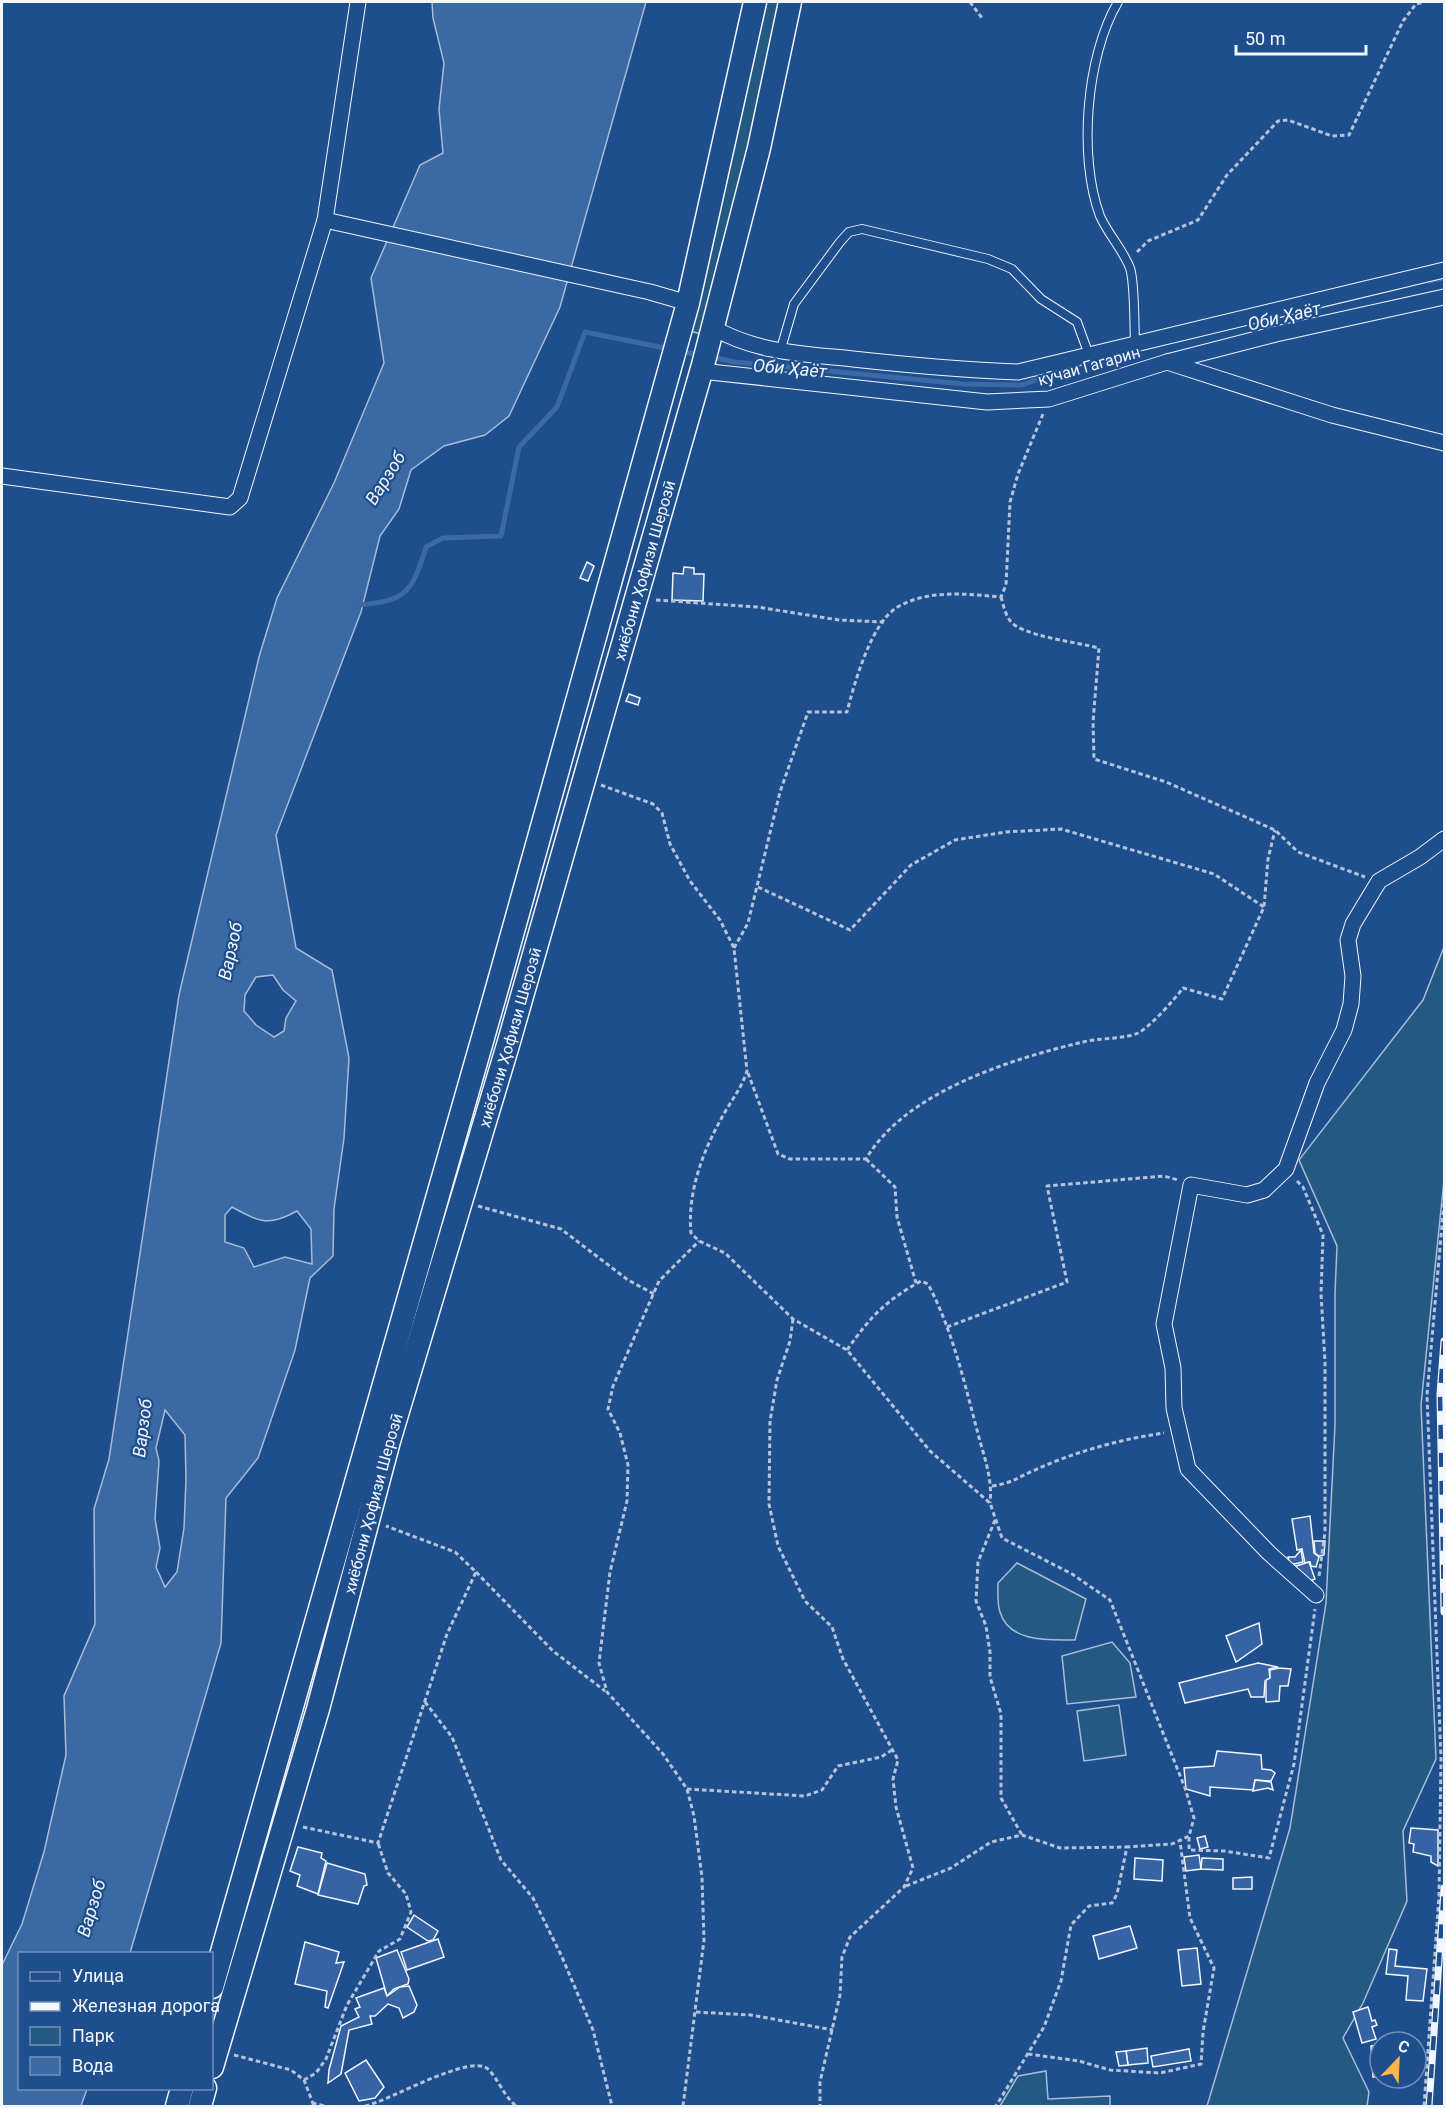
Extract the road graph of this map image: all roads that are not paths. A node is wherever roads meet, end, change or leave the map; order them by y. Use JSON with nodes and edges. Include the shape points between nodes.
{"nodes":[{"id":1,"x":358,"y":2,"type":"edge"},
{"id":2,"x":755,"y":2,"type":"edge"},
{"id":3,"x":790,"y":2,"type":"edge"},
{"id":4,"x":1118,"y":2,"type":"edge"},
{"id":5,"x":723,"y":141,"type":"junction"},
{"id":6,"x":759,"y":148,"type":"junction"},
{"id":7,"x":325,"y":220,"type":"junction"},
{"id":8,"x":1444,"y":270,"type":"edge"},
{"id":9,"x":1444,"y":297,"type":"edge"},
{"id":10,"x":688,"y":303,"type":"junction"},
{"id":11,"x":711,"y":331,"type":"junction"},
{"id":12,"x":1135,"y":342,"type":"junction"},
{"id":13,"x":780,"y":352,"type":"junction"},
{"id":14,"x":1089,"y":355,"type":"junction"},
{"id":15,"x":1167,"y":362,"type":"junction"},
{"id":16,"x":702,"y":368,"type":"junction"},
{"id":17,"x":1444,"y":443,"type":"edge"},
{"id":18,"x":2,"y":476,"type":"edge"},
{"id":19,"x":1444,"y":838,"type":"edge"},
{"id":20,"x":1316,"y":1595,"type":"road end"},
{"id":21,"x":213,"y":1984,"type":"edge"},
{"id":22,"x":214,"y":2058,"type":"edge"},
{"id":23,"x":181,"y":2090,"type":"edge"},
{"id":24,"x":204,"y":2090,"type":"edge"},
{"id":25,"x":177,"y":2106,"type":"edge"},
{"id":26,"x":200,"y":2106,"type":"edge"}],
"edges":[{"from":1,"to":7,"type":"street"},
{"from":2,"to":5,"type":"main road","name":"хиёбони Ҳофизи Шерозӣ"},
{"from":3,"to":6,"type":"main road","name":"хиёбони Ҳофизи Шерозӣ"},
{"from":4,"to":12,"type":"lane","via":[[1109,18],[1087,114],[1090,183],[1101,218],[1130,269]]},
{"from":5,"to":6,"type":"main road"},
{"from":5,"to":10,"type":"main road","name":"хиёбони Ҳофизи Шерозӣ"},
{"from":6,"to":11,"type":"main road","name":"хиёбони Ҳофизи Шерозӣ"},
{"from":7,"to":10,"type":"street"},
{"from":7,"to":18,"type":"street","via":[[240,498],[230,507]]},
{"from":8,"to":12,"type":"street"},
{"from":9,"to":15,"type":"street","name":"кӯчаи Гагарин"},
{"from":10,"to":21,"type":"main road","name":"хиёбони Ҳофизи Шерозӣ"},
{"from":11,"to":13,"type":"street"},
{"from":11,"to":16,"type":"main road","name":"хиёбони Ҳофизи Шерозӣ"},
{"from":12,"to":14,"type":"street"},
{"from":13,"to":14,"type":"street","via":[[955,370],[1018,372]]},
{"from":13,"to":14,"type":"lane","via":[[794,304],[849,232],[862,229],[988,259],[1012,269],[1041,299],[1077,322]]},
{"from":15,"to":16,"type":"street","name":"кӯчаи Гагарин","via":[[1049,399],[987,402]]},
{"from":15,"to":17,"type":"street","via":[[1332,415]]},
{"from":16,"to":22,"type":"main road","name":"хиёбони Ҳофизи Шерозӣ","via":[[368,1519],[318,1709]]},
{"from":19,"to":20,"type":"street","via":[[1379,880],[1353,924],[1348,940],[1353,976],[1351,1004],[1286,1169],[1264,1190],[1247,1195],[1191,1185],[1164,1324],[1173,1368],[1174,1408],[1188,1469],[1269,1553]]},
{"from":23,"to":25,"type":"main road"},
{"from":24,"to":26,"type":"main road"}]}
